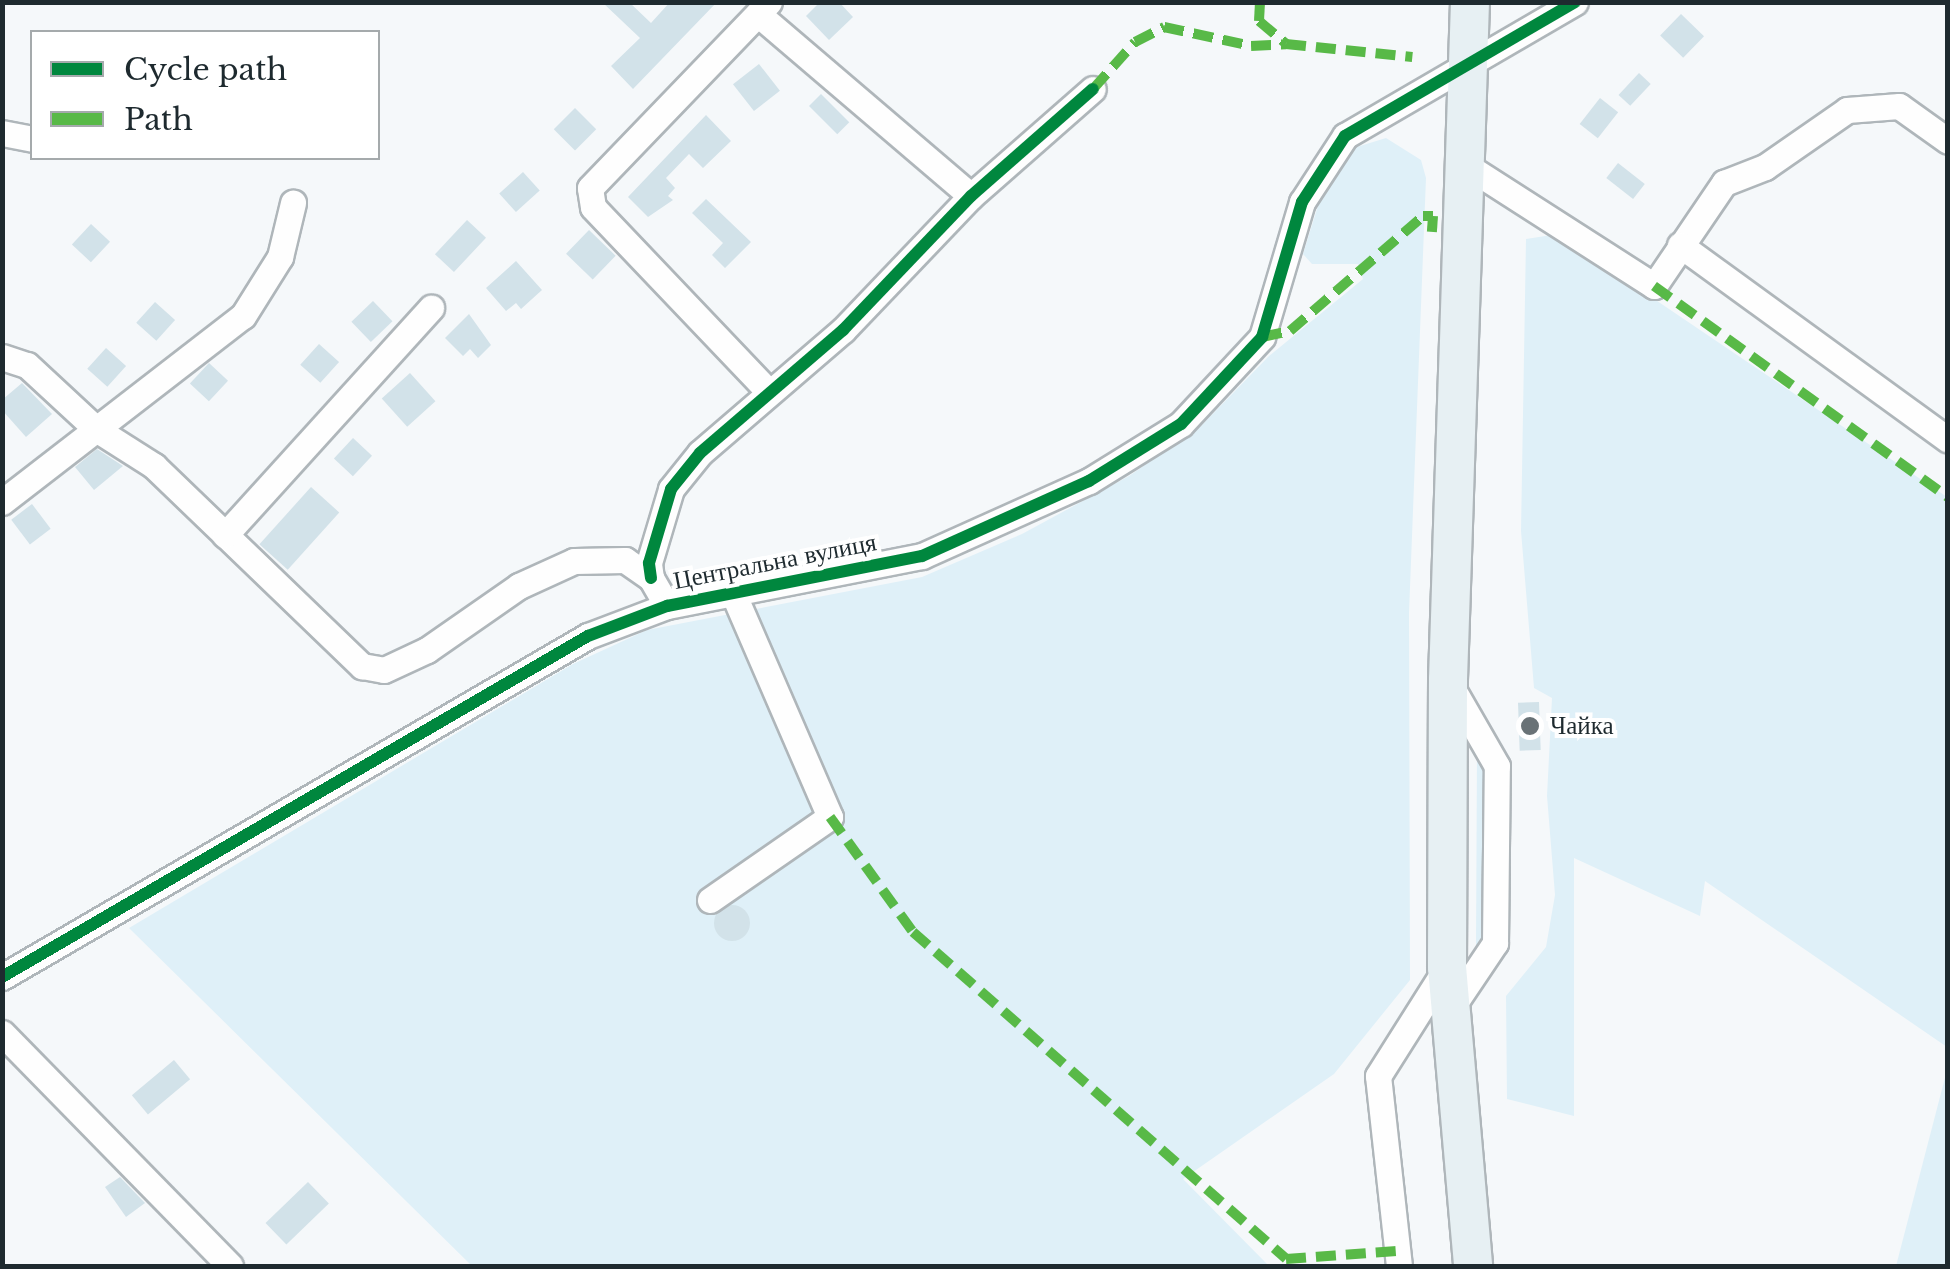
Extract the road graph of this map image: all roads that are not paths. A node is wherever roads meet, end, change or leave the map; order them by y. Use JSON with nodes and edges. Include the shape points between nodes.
{"nodes":[{"id":1,"x":1470,"y":2,"type":"edge"},
{"id":2,"x":1574,"y":2,"type":"edge"},
{"id":3,"x":764,"y":8,"type":"edge"},
{"id":4,"x":1468,"y":68,"type":"junction"},
{"id":5,"x":1094,"y":89,"type":"dead end"},
{"id":6,"x":2,"y":133,"type":"edge"},
{"id":7,"x":30,"y":140,"type":"edge"},
{"id":8,"x":1948,"y":142,"type":"edge"},
{"id":9,"x":1464,"y":164,"type":"junction"},
{"id":10,"x":972,"y":196,"type":"junction"},
{"id":11,"x":293,"y":203,"type":"dead end"},
{"id":12,"x":1680,"y":244,"type":"junction"},
{"id":13,"x":431,"y":308,"type":"dead end"},
{"id":14,"x":2,"y":356,"type":"edge"},
{"id":15,"x":769,"y":392,"type":"junction"},
{"id":16,"x":96,"y":429,"type":"junction"},
{"id":17,"x":1948,"y":440,"type":"edge"},
{"id":18,"x":2,"y":502,"type":"edge"},
{"id":19,"x":225,"y":535,"type":"junction"},
{"id":20,"x":651,"y":578,"type":"junction"},
{"id":21,"x":733,"y":593,"type":"junction"},
{"id":22,"x":667,"y":606,"type":"junction"},
{"id":23,"x":1448,"y":680,"type":"junction"},
{"id":24,"x":710,"y":900,"type":"dead end"},
{"id":25,"x":1448,"y":967,"type":"junction"},
{"id":26,"x":2,"y":977,"type":"edge"},
{"id":27,"x":1450,"y":1010,"type":"junction"},
{"id":28,"x":2,"y":1033,"type":"edge"},
{"id":29,"x":230,"y":1266,"type":"edge"},
{"id":30,"x":1399,"y":1266,"type":"edge"},
{"id":31,"x":1472,"y":1266,"type":"edge"}],
"edges":[{"from":1,"to":4,"type":"highway"},
{"from":2,"to":4,"type":"street","name":"Центральна вулиця"},
{"from":3,"to":10,"type":"street"},
{"from":3,"to":15,"type":"street","via":[[590,188],[594,207]]},
{"from":4,"to":9,"type":"highway"},
{"from":4,"to":21,"type":"street","name":"Центральна вулиця","via":[[1345,136],[1302,202],[1262,337],[1181,424],[1088,481],[922,556]]},
{"from":5,"to":10,"type":"street"},
{"from":6,"to":7,"type":"street"},
{"from":8,"to":12,"type":"street","via":[[1899,106],[1847,110],[1764,167],[1724,183]]},
{"from":9,"to":12,"type":"street","via":[[1654,286]]},
{"from":9,"to":23,"type":"highway"},
{"from":10,"to":15,"type":"street","via":[[843,330]]},
{"from":11,"to":16,"type":"street","via":[[280,257],[243,316]]},
{"from":12,"to":17,"type":"street"},
{"from":13,"to":19,"type":"street"},
{"from":14,"to":16,"type":"street","via":[[27,364]]},
{"from":15,"to":20,"type":"street","via":[[670,489],[649,563]]},
{"from":16,"to":18,"type":"street"},
{"from":16,"to":19,"type":"street","via":[[154,466]]},
{"from":19,"to":20,"type":"street","via":[[339,650],[362,666],[384,670],[427,650],[519,586],[574,561],[625,560]]},
{"from":20,"to":22,"type":"street"},
{"from":21,"to":22,"type":"street","name":"Центральна вулиця"},
{"from":21,"to":24,"type":"street","via":[[830,817]]},
{"from":22,"to":26,"type":"street","name":"Центральна вулиця","via":[[588,636]]},
{"from":23,"to":25,"type":"highway"},
{"from":23,"to":27,"type":"street","via":[[1498,766],[1494,943]]},
{"from":25,"to":27,"type":"highway"},
{"from":25,"to":30,"type":"street","via":[[1378,1076]]},
{"from":27,"to":31,"type":"highway"},
{"from":28,"to":29,"type":"street"}]}
